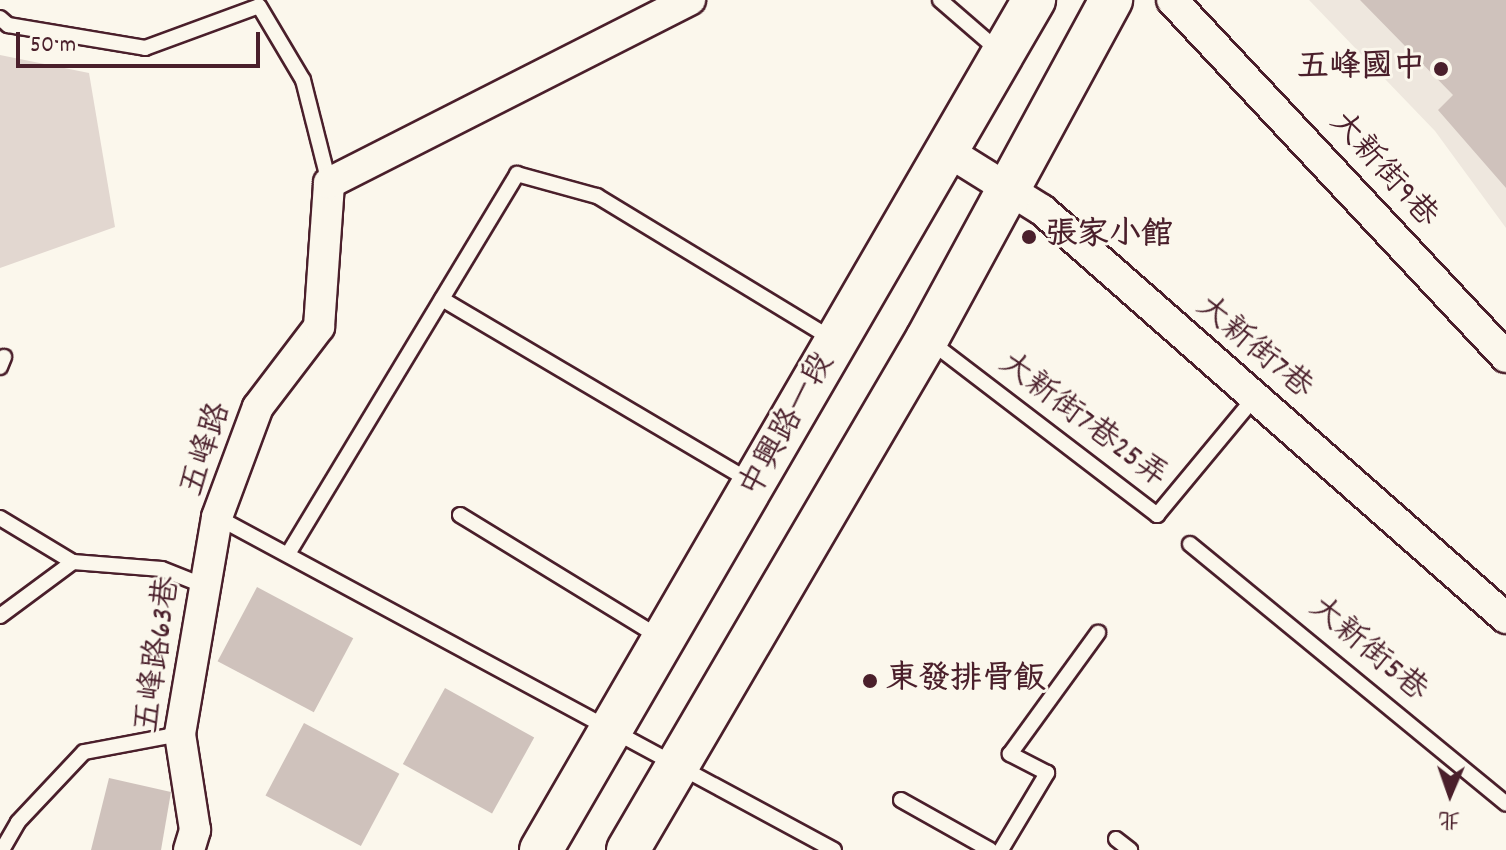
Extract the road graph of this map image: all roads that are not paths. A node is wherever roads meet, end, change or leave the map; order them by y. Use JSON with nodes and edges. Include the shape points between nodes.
{"nodes":[{"id":1,"x":690,"y":0,"type":"edge"},
{"id":2,"x":940,"y":0,"type":"edge"},
{"id":3,"x":1034,"y":0,"type":"edge"},
{"id":4,"x":1111,"y":0,"type":"edge"},
{"id":5,"x":1172,"y":0,"type":"edge"},
{"id":6,"x":258,"y":3,"type":"edge"},
{"id":7,"x":0,"y":18,"type":"edge"},
{"id":8,"x":1003,"y":54,"type":"junction"},
{"id":9,"x":944,"y":149,"type":"junction"},
{"id":10,"x":329,"y":183,"type":"junction"},
{"id":11,"x":1010,"y":190,"type":"junction"},
{"id":12,"x":442,"y":299,"type":"junction"},
{"id":13,"x":927,"y":339,"type":"junction"},
{"id":14,"x":836,"y":341,"type":"junction"},
{"id":15,"x":1506,"y":357,"type":"edge"},
{"id":16,"x":1255,"y":397,"type":"junction"},
{"id":17,"x":756,"y":484,"type":"junction"},
{"id":18,"x":460,"y":515,"type":"dead end"},
{"id":19,"x":217,"y":517,"type":"junction"},
{"id":20,"x":0,"y":518,"type":"edge"},
{"id":21,"x":1190,"y":544,"type":"dead end"},
{"id":22,"x":288,"y":554,"type":"junction"},
{"id":23,"x":73,"y":562,"type":"junction"},
{"id":24,"x":205,"y":586,"type":"junction"},
{"id":25,"x":0,"y":616,"type":"edge"},
{"id":26,"x":1506,"y":618,"type":"edge"},
{"id":27,"x":1098,"y":633,"type":"dead end"},
{"id":28,"x":666,"y":641,"type":"junction"},
{"id":29,"x":614,"y":729,"type":"junction"},
{"id":30,"x":180,"y":734,"type":"junction"},
{"id":31,"x":679,"y":763,"type":"junction"},
{"id":32,"x":901,"y":800,"type":"dead end"},
{"id":33,"x":1506,"y":804,"type":"edge"},
{"id":34,"x":1116,"y":839,"type":"dead end"},
{"id":35,"x":2,"y":850,"type":"edge"},
{"id":36,"x":189,"y":850,"type":"edge"},
{"id":37,"x":541,"y":850,"type":"edge"},
{"id":38,"x":628,"y":850,"type":"edge"},
{"id":39,"x":834,"y":850,"type":"edge"},
{"id":40,"x":990,"y":850,"type":"edge"},
{"id":41,"x":1001,"y":850,"type":"edge"},
{"id":42,"x":1130,"y":850,"type":"edge"}],
"edges":[{"from":1,"to":10,"type":"street"},
{"from":2,"to":8,"type":"lane"},
{"from":3,"to":8,"type":"street","name":"中興路一段"},
{"from":4,"to":11,"type":"street"},
{"from":5,"to":15,"type":"street","name":"大新街9巷"},
{"from":6,"to":7,"type":"lane","via":[[145,48],[8,25]]},
{"from":6,"to":10,"type":"lane","via":[[303,80]]},
{"from":8,"to":9,"type":"street","name":"中興路一段"},
{"from":9,"to":11,"type":"street","name":"大新街7巷"},
{"from":9,"to":14,"type":"street","name":"中興路一段"},
{"from":10,"to":19,"type":"street","name":"五峰路","via":[[319,327],[258,407]]},
{"from":11,"to":13,"type":"street"},
{"from":11,"to":16,"type":"street","name":"大新街7巷","via":[[1042,210]]},
{"from":12,"to":14,"type":"lane","via":[[517,174],[597,196]]},
{"from":12,"to":17,"type":"lane"},
{"from":12,"to":22,"type":"lane"},
{"from":13,"to":16,"type":"lane","name":"大新街7巷25弄","via":[[1157,515]]},
{"from":13,"to":31,"type":"street"},
{"from":14,"to":17,"type":"street","name":"中興路一段"},
{"from":16,"to":26,"type":"street","name":"大新街7巷"},
{"from":17,"to":28,"type":"street","name":"中興路一段"},
{"from":18,"to":28,"type":"lane"},
{"from":19,"to":22,"type":"lane","name":"五峰路"},
{"from":19,"to":24,"type":"street","name":"五峰路63巷"},
{"from":20,"to":23,"type":"lane"},
{"from":21,"to":33,"type":"lane","name":"大新街5巷"},
{"from":22,"to":29,"type":"lane","name":"五峰路"},
{"from":23,"to":24,"type":"lane","via":[[162,569]]},
{"from":23,"to":25,"type":"lane"},
{"from":24,"to":30,"type":"street","name":"五峰路63巷"},
{"from":27,"to":41,"type":"lane","via":[[1010,754],[1047,773]]},
{"from":28,"to":29,"type":"street","name":"中興路一段"},
{"from":29,"to":31,"type":"lane","name":"五峰路"},
{"from":29,"to":37,"type":"street","name":"中興路一段"},
{"from":30,"to":35,"type":"lane","via":[[84,752],[18,822]]},
{"from":30,"to":36,"type":"street","name":"五峰路63巷","via":[[195,830]]},
{"from":31,"to":38,"type":"street"},
{"from":31,"to":39,"type":"lane","name":"五峰路"},
{"from":32,"to":40,"type":"lane"},
{"from":34,"to":42,"type":"lane"}]}
